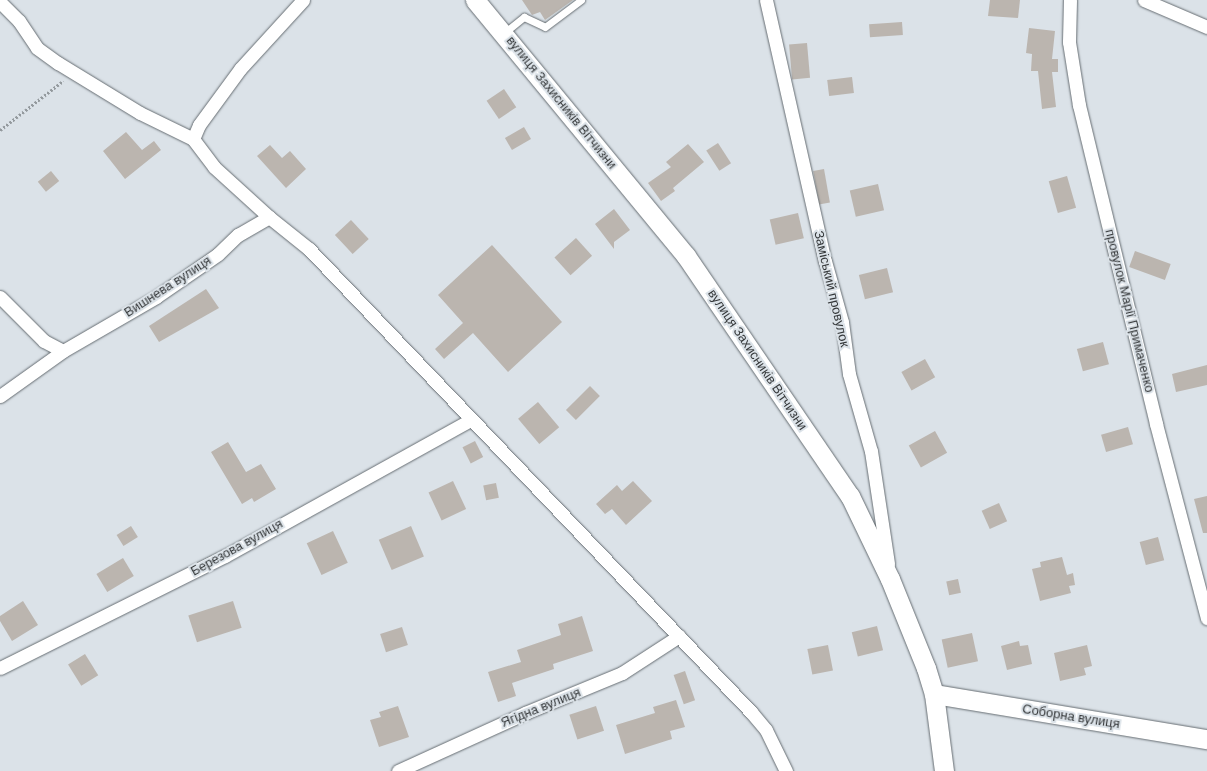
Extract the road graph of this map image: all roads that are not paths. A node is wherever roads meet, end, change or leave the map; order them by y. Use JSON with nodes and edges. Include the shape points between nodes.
{"nodes":[{"id":1,"x":302,"y":0,"type":"edge"},
{"id":2,"x":475,"y":0,"type":"edge"},
{"id":3,"x":581,"y":0,"type":"edge"},
{"id":4,"x":766,"y":0,"type":"edge"},
{"id":5,"x":1070,"y":0,"type":"edge"},
{"id":6,"x":1144,"y":0,"type":"edge"},
{"id":7,"x":0,"y":2,"type":"edge"},
{"id":8,"x":1207,"y":27,"type":"edge"},
{"id":9,"x":504,"y":33,"type":"junction"},
{"id":10,"x":192,"y":139,"type":"junction"},
{"id":11,"x":269,"y":217,"type":"junction"},
{"id":12,"x":0,"y":297,"type":"edge"},
{"id":13,"x":63,"y":351,"type":"junction"},
{"id":14,"x":0,"y":396,"type":"edge"},
{"id":15,"x":470,"y":420,"type":"junction"},
{"id":16,"x":890,"y":579,"type":"junction"},
{"id":17,"x":1207,"y":618,"type":"edge"},
{"id":18,"x":679,"y":636,"type":"junction"},
{"id":19,"x":0,"y":668,"type":"edge"},
{"id":20,"x":934,"y":694,"type":"junction"},
{"id":21,"x":1207,"y":739,"type":"edge"},
{"id":22,"x":398,"y":771,"type":"edge"},
{"id":23,"x":786,"y":771,"type":"edge"},
{"id":24,"x":944,"y":771,"type":"edge"}],
"edges":[{"from":1,"to":10,"type":"street","via":[[240,69],[198,125]]},
{"from":2,"to":9,"type":"street","name":"вулиця Захисників Вітчизни"},
{"from":3,"to":9,"type":"lane","via":[[545,27],[524,17]]},
{"from":4,"to":16,"type":"street","name":"Заміський провулок","via":[[825,261],[842,322],[849,374],[871,451]]},
{"from":5,"to":17,"type":"street","name":"провулок Марії Примаченко","via":[[1069,42],[1079,105],[1154,417]]},
{"from":6,"to":8,"type":"street"},
{"from":7,"to":10,"type":"street","via":[[19,21],[37,48],[140,113]]},
{"from":9,"to":16,"type":"street","name":"вулиця Захисників Вітчизни","via":[[686,256],[850,496]]},
{"from":10,"to":11,"type":"street","via":[[214,167]]},
{"from":11,"to":13,"type":"street","name":"Вишнева вулиця","via":[[238,235],[218,254],[156,296]]},
{"from":11,"to":15,"type":"street","via":[[309,249]]},
{"from":12,"to":13,"type":"street","via":[[44,341]]},
{"from":13,"to":14,"type":"street","name":"Вишнева вулиця"},
{"from":15,"to":18,"type":"street"},
{"from":15,"to":19,"type":"street","name":"Березова вулиця","via":[[225,556]]},
{"from":16,"to":20,"type":"street","name":"вулиця Захисників Вітчизни","via":[[918,644]]},
{"from":18,"to":22,"type":"street","name":"Ягідна вулиця","via":[[622,673],[525,713]]},
{"from":18,"to":23,"type":"street","via":[[766,730]]},
{"from":20,"to":21,"type":"street","name":"Соборна вулиця"},
{"from":20,"to":24,"type":"street","name":"вулиця Захисників Вітчизни"}]}
